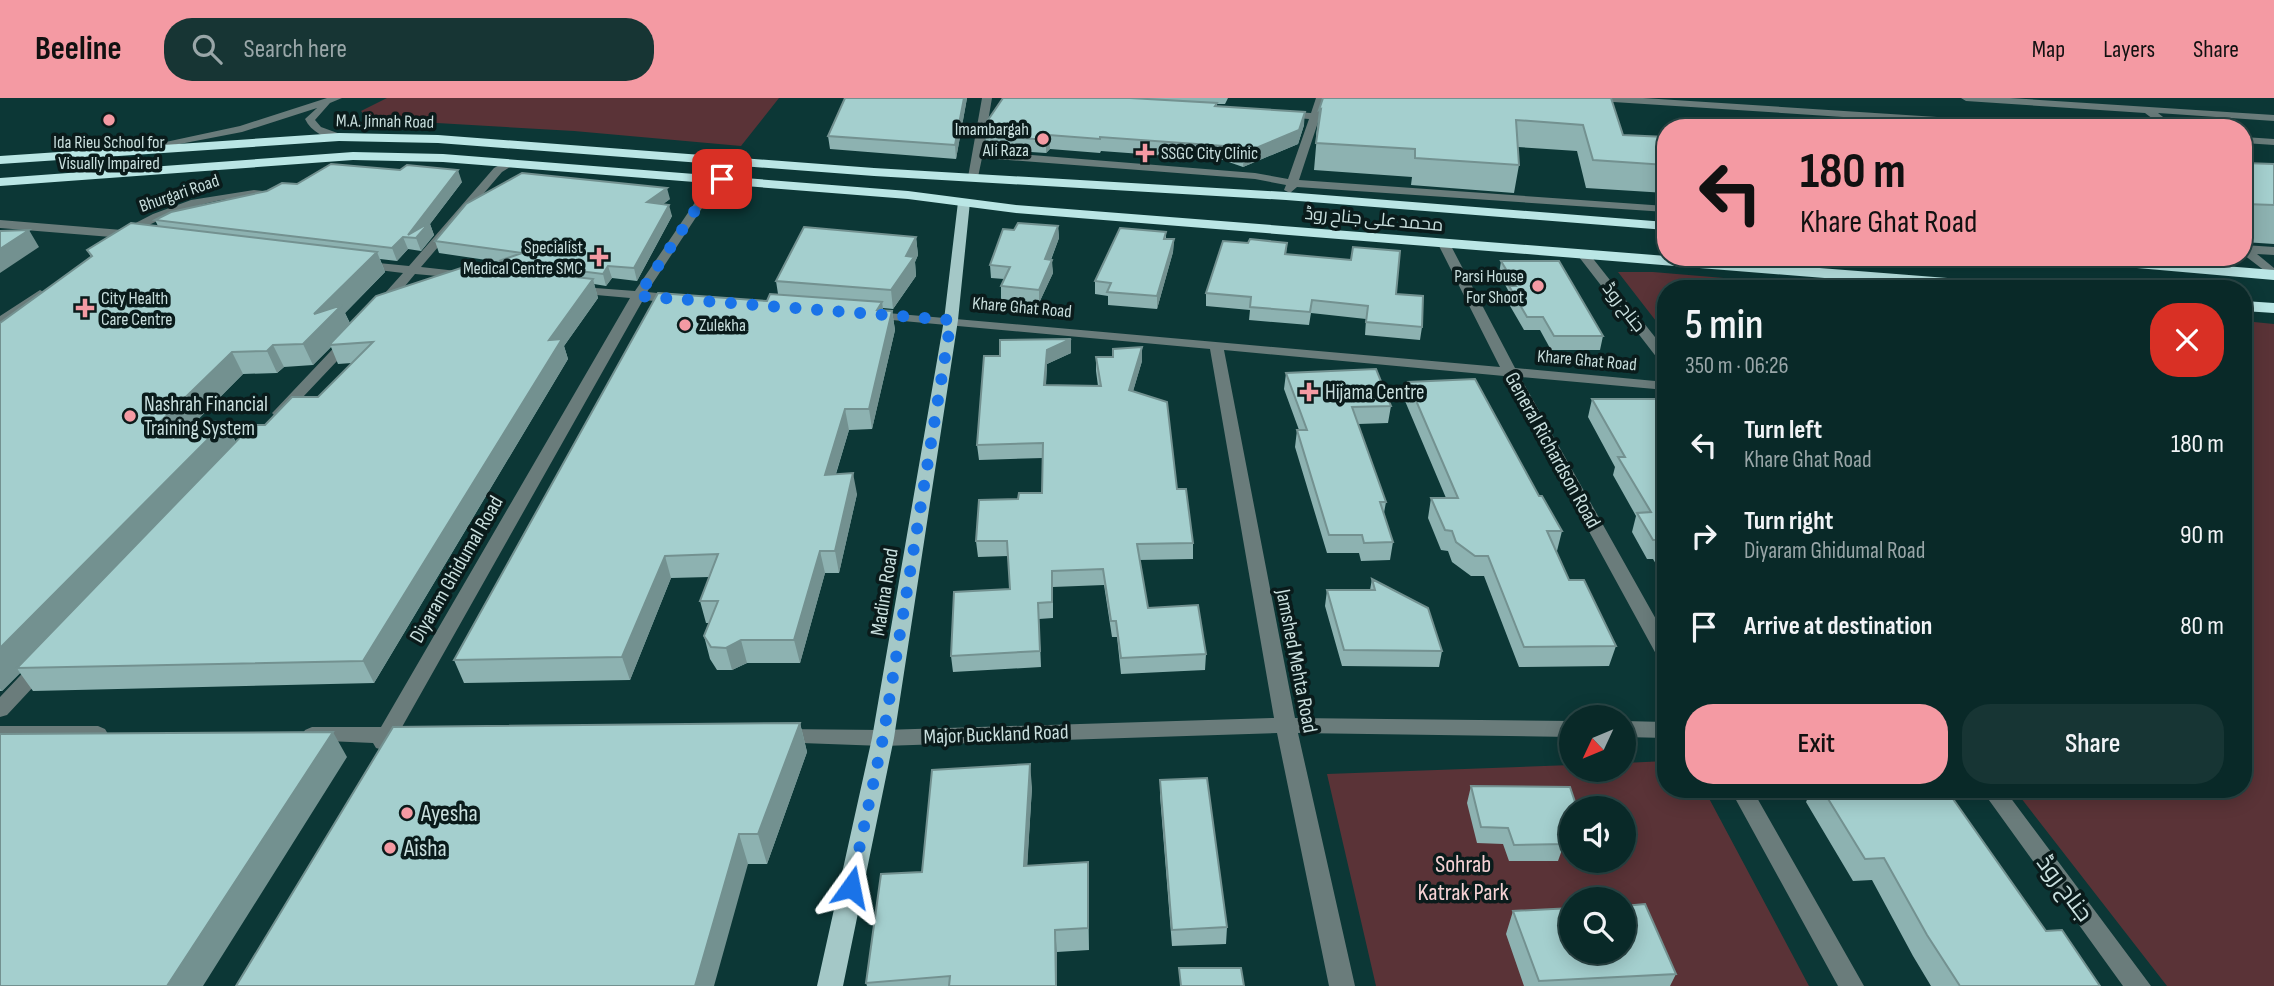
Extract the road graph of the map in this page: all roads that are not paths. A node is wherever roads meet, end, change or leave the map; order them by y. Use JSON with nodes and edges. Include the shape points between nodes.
{"nodes":[{"id":1,"x":987,"y":98,"type":"edge"},
{"id":2,"x":1321,"y":98,"type":"edge"},
{"id":3,"x":1598,"y":98,"type":"edge"},
{"id":4,"x":1604,"y":98,"type":"edge"},
{"id":5,"x":1966,"y":98,"type":"edge"},
{"id":6,"x":2132,"y":98,"type":"edge"},
{"id":7,"x":334,"y":99,"type":"edge"},
{"id":8,"x":2021,"y":100,"type":"edge"},
{"id":9,"x":1690,"y":101,"type":"edge"},
{"id":10,"x":2075,"y":101,"type":"edge"},
{"id":11,"x":2146,"y":108,"type":"junction"},
{"id":12,"x":1276,"y":114,"type":"edge"},
{"id":13,"x":1317,"y":116,"type":"junction"},
{"id":14,"x":2274,"y":118,"type":"edge"},
{"id":15,"x":1939,"y":119,"type":"edge"},
{"id":16,"x":2160,"y":119,"type":"edge"},
{"id":17,"x":339,"y":136,"type":"junction"},
{"id":18,"x":2252,"y":141,"type":"edge"},
{"id":19,"x":2274,"y":142,"type":"edge"},
{"id":20,"x":129,"y":151,"type":"junction"},
{"id":21,"x":975,"y":154,"type":"junction"},
{"id":22,"x":0,"y":160,"type":"edge"},
{"id":23,"x":509,"y":163,"type":"junction"},
{"id":24,"x":770,"y":164,"type":"joint"},
{"id":25,"x":972,"y":177,"type":"junction"},
{"id":26,"x":722,"y":179,"type":"junction"},
{"id":27,"x":0,"y":182,"type":"edge"},
{"id":28,"x":1290,"y":189,"type":"junction"},
{"id":29,"x":273,"y":195,"type":"edge"},
{"id":30,"x":964,"y":202,"type":"junction"},
{"id":31,"x":1657,"y":209,"type":"edge"},
{"id":32,"x":0,"y":224,"type":"edge"},
{"id":33,"x":1657,"y":225,"type":"edge"},
{"id":34,"x":124,"y":234,"type":"junction"},
{"id":35,"x":150,"y":237,"type":"edge"},
{"id":36,"x":111,"y":244,"type":"edge"},
{"id":37,"x":1444,"y":244,"type":"junction"},
{"id":38,"x":2252,"y":250,"type":"edge"},
{"id":39,"x":2274,"y":251,"type":"edge"},
{"id":40,"x":1583,"y":254,"type":"junction"},
{"id":41,"x":2252,"y":256,"type":"edge"},
{"id":42,"x":1657,"y":260,"type":"edge"},
{"id":43,"x":349,"y":263,"type":"edge"},
{"id":44,"x":1734,"y":266,"type":"edge"},
{"id":45,"x":2172,"y":266,"type":"edge"},
{"id":46,"x":415,"y":270,"type":"junction"},
{"id":47,"x":2274,"y":274,"type":"edge"},
{"id":48,"x":481,"y":278,"type":"edge"},
{"id":49,"x":1911,"y":280,"type":"edge"},
{"id":50,"x":56,"y":283,"type":"edge"},
{"id":51,"x":559,"y":287,"type":"edge"},
{"id":52,"x":638,"y":296,"type":"junction"},
{"id":53,"x":693,"y":300,"type":"edge"},
{"id":54,"x":2252,"y":307,"type":"edge"},
{"id":55,"x":2274,"y":308,"type":"edge"},
{"id":56,"x":856,"y":313,"type":"edge"},
{"id":57,"x":951,"y":320,"type":"junction"},
{"id":58,"x":0,"y":322,"type":"edge"},
{"id":59,"x":1216,"y":344,"type":"junction"},
{"id":60,"x":1657,"y":349,"type":"edge"},
{"id":61,"x":1510,"y":373,"type":"junction"},
{"id":62,"x":1657,"y":385,"type":"edge"},
{"id":63,"x":264,"y":430,"type":"edge"},
{"id":64,"x":1657,"y":638,"type":"edge"},
{"id":65,"x":57,"y":650,"type":"edge"},
{"id":66,"x":0,"y":710,"type":"edge"},
{"id":67,"x":1286,"y":725,"type":"junction"},
{"id":68,"x":1559,"y":729,"type":"edge"},
{"id":69,"x":1636,"y":729,"type":"edge"},
{"id":70,"x":1657,"y":730,"type":"edge"},
{"id":71,"x":0,"y":734,"type":"edge"},
{"id":72,"x":125,"y":734,"type":"edge"},
{"id":73,"x":291,"y":735,"type":"edge"},
{"id":74,"x":388,"y":735,"type":"junction"},
{"id":75,"x":429,"y":736,"type":"edge"},
{"id":76,"x":759,"y":737,"type":"edge"},
{"id":77,"x":883,"y":738,"type":"junction"},
{"id":78,"x":373,"y":759,"type":"edge"},
{"id":79,"x":1746,"y":798,"type":"edge"},
{"id":80,"x":1999,"y":798,"type":"edge"},
{"id":81,"x":830,"y":986,"type":"edge"},
{"id":82,"x":1342,"y":986,"type":"edge"},
{"id":83,"x":1851,"y":986,"type":"edge"},
{"id":84,"x":2138,"y":986,"type":"edge"}],
"edges":[{"from":1,"to":21,"type":"street"},
{"from":2,"to":13,"type":"street"},
{"from":3,"to":4,"type":"street"},
{"from":4,"to":9,"type":"street"},
{"from":5,"to":8,"type":"street"},
{"from":6,"to":11,"type":"street"},
{"from":7,"to":17,"type":"street","via":[[310,119],[317,129]]},
{"from":7,"to":20,"type":"street","via":[[242,129]]},
{"from":8,"to":10,"type":"street"},
{"from":9,"to":15,"type":"street"},
{"from":10,"to":11,"type":"street"},
{"from":11,"to":14,"type":"street"},
{"from":11,"to":16,"type":"street"},
{"from":12,"to":13,"type":"street"},
{"from":13,"to":28,"type":"street"},
{"from":17,"to":20,"type":"highway","name":"M.A. Jinnah Road"},
{"from":17,"to":24,"type":"highway","name":"M.A. Jinnah Road"},
{"from":18,"to":19,"type":"street"},
{"from":20,"to":22,"type":"highway","name":"M.A. Jinnah Road"},
{"from":21,"to":25,"type":"street"},
{"from":21,"to":28,"type":"street","via":[[1255,176]]},
{"from":23,"to":26,"type":"highway","name":"M.A. Jinnah Road"},
{"from":23,"to":27,"type":"highway","name":"M.A. Jinnah Road","via":[[353,156]]},
{"from":23,"to":46,"type":"street","via":[[498,170]]},
{"from":24,"to":25,"type":"highway","name":"محمد علی جناح روڈ"},
{"from":25,"to":28,"type":"highway","name":"محمد علی جناح روڈ"},
{"from":26,"to":30,"type":"highway","name":"محمد علی جناح روڈ"},
{"from":26,"to":52,"type":"street","name":"Diyaram Ghidumal Road","via":[[704,197]]},
{"from":28,"to":31,"type":"street"},
{"from":28,"to":33,"type":"highway","name":"محمد علی جناح روڈ"},
{"from":29,"to":34,"type":"street","name":"Bhurgari Road","via":[[232,193]]},
{"from":30,"to":37,"type":"highway","name":"محمد علی جناح روڈ"},
{"from":30,"to":57,"type":"main road","name":"Madina Road"},
{"from":32,"to":34,"type":"street"},
{"from":34,"to":35,"type":"street"},
{"from":34,"to":36,"type":"street","name":"Bhurgari Road"},
{"from":37,"to":40,"type":"highway","name":"محمد علی جناح روڈ"},
{"from":37,"to":61,"type":"street","name":"General Richardson Road"},
{"from":38,"to":39,"type":"street"},
{"from":40,"to":42,"type":"highway","name":"محمد علی جناح روڈ"},
{"from":40,"to":60,"type":"street","name":"جناح روڈ"},
{"from":41,"to":47,"type":"street"},
{"from":43,"to":46,"type":"street"},
{"from":44,"to":49,"type":"highway","name":"محمد علی جناح روڈ"},
{"from":45,"to":47,"type":"highway"},
{"from":46,"to":48,"type":"street"},
{"from":46,"to":63,"type":"street"},
{"from":50,"to":58,"type":"street"},
{"from":51,"to":52,"type":"street"},
{"from":52,"to":53,"type":"street"},
{"from":52,"to":74,"type":"street","name":"Diyaram Ghidumal Road"},
{"from":54,"to":55,"type":"highway"},
{"from":56,"to":57,"type":"street","name":"Khare Ghat Road"},
{"from":57,"to":59,"type":"street","name":"Khare Ghat Road"},
{"from":57,"to":77,"type":"main road","name":"Madina Road"},
{"from":59,"to":61,"type":"street","name":"Khare Ghat Road"},
{"from":59,"to":67,"type":"street","name":"Jamshed Mehta Road"},
{"from":61,"to":62,"type":"street","name":"Khare Ghat Road"},
{"from":61,"to":64,"type":"street","name":"General Richardson Road"},
{"from":65,"to":66,"type":"street"},
{"from":67,"to":68,"type":"street","name":"Major Buckland Road"},
{"from":67,"to":77,"type":"street","name":"Major Buckland Road"},
{"from":67,"to":82,"type":"street","name":"Jamshed Mehta Road"},
{"from":69,"to":70,"type":"street"},
{"from":71,"to":72,"type":"street"},
{"from":73,"to":74,"type":"street"},
{"from":74,"to":75,"type":"street"},
{"from":74,"to":78,"type":"street","name":"Diyaram Ghidumal Road"},
{"from":76,"to":77,"type":"street","name":"Major Buckland Road"},
{"from":77,"to":81,"type":"main road","name":"Madina Road"},
{"from":79,"to":83,"type":"street"},
{"from":80,"to":84,"type":"street","name":"جناح روڈ"}]}
